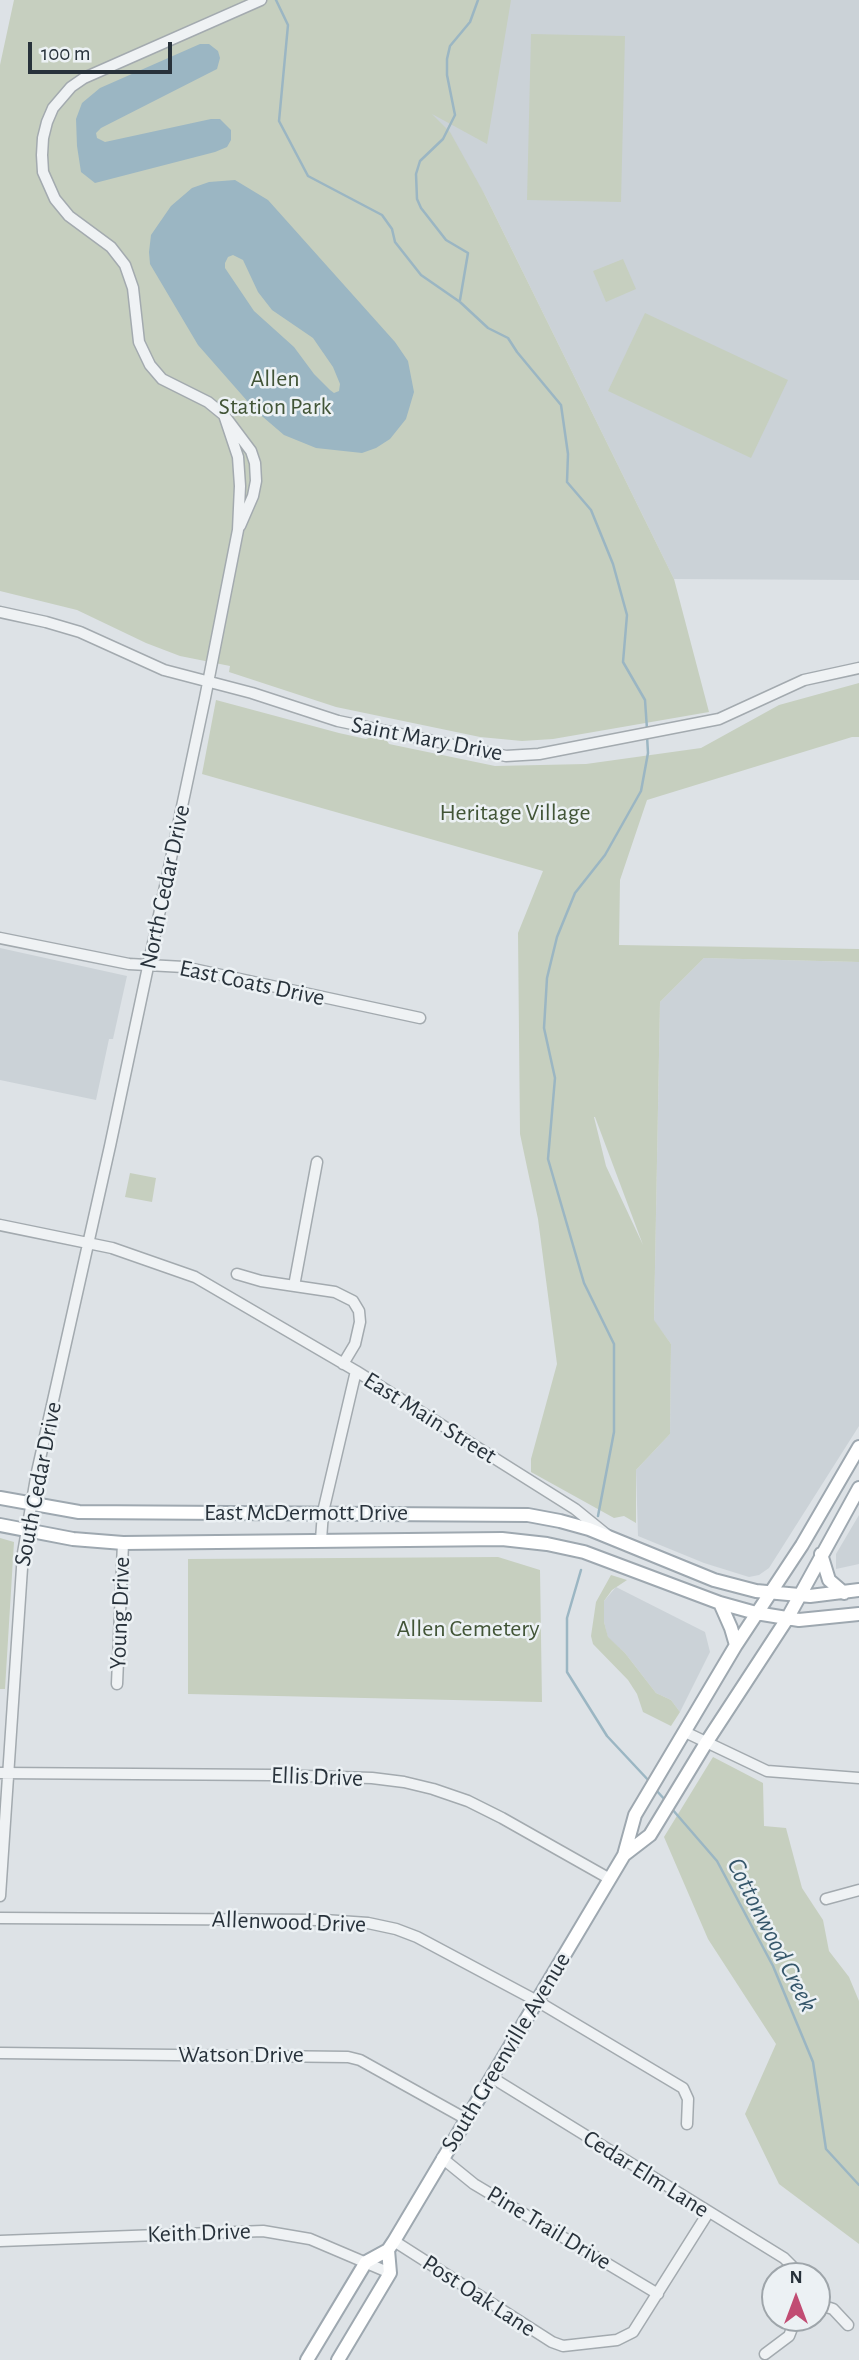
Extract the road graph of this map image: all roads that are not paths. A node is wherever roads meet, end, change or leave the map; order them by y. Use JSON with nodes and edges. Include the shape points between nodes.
{"nodes":[{"id":1,"x":261,"y":0,"type":"edge"},
{"id":2,"x":223,"y":415,"type":"junction"},
{"id":3,"x":239,"y":530,"type":"junction"},
{"id":4,"x":0,"y":612,"type":"edge"},
{"id":5,"x":859,"y":668,"type":"edge"},
{"id":6,"x":208,"y":682,"type":"junction"},
{"id":7,"x":0,"y":938,"type":"edge"},
{"id":8,"x":149,"y":965,"type":"junction"},
{"id":9,"x":420,"y":1018,"type":"dead end"},
{"id":10,"x":317,"y":1162,"type":"dead end"},
{"id":11,"x":0,"y":1224,"type":"edge"},
{"id":12,"x":87,"y":1243,"type":"junction"},
{"id":13,"x":237,"y":1274,"type":"dead end"},
{"id":14,"x":294,"y":1286,"type":"junction"},
{"id":15,"x":343,"y":1364,"type":"junction"},
{"id":16,"x":356,"y":1371,"type":"junction"},
{"id":17,"x":859,"y":1447,"type":"edge"},
{"id":18,"x":859,"y":1488,"type":"edge"},
{"id":19,"x":0,"y":1498,"type":"edge"},
{"id":20,"x":32,"y":1504,"type":"junction"},
{"id":21,"x":323,"y":1512,"type":"junction"},
{"id":22,"x":0,"y":1525,"type":"edge"},
{"id":23,"x":27,"y":1531,"type":"junction"},
{"id":24,"x":609,"y":1538,"type":"junction"},
{"id":25,"x":321,"y":1540,"type":"junction"},
{"id":26,"x":123,"y":1543,"type":"junction"},
{"id":27,"x":821,"y":1554,"type":"junction"},
{"id":28,"x":859,"y":1590,"type":"edge"},
{"id":29,"x":769,"y":1593,"type":"junction"},
{"id":30,"x":844,"y":1593,"type":"junction"},
{"id":31,"x":799,"y":1596,"type":"junction"},
{"id":32,"x":720,"y":1603,"type":"junction"},
{"id":33,"x":756,"y":1613,"type":"junction"},
{"id":34,"x":859,"y":1614,"type":"edge"},
{"id":35,"x":787,"y":1619,"type":"junction"},
{"id":36,"x":736,"y":1645,"type":"junction"},
{"id":37,"x":117,"y":1684,"type":"dead end"},
{"id":38,"x":685,"y":1732,"type":"junction"},
{"id":39,"x":706,"y":1743,"type":"junction"},
{"id":40,"x":4,"y":1773,"type":"edge"},
{"id":41,"x":859,"y":1778,"type":"edge"},
{"id":42,"x":624,"y":1855,"type":"junction"},
{"id":43,"x":610,"y":1879,"type":"junction"},
{"id":44,"x":859,"y":1890,"type":"edge"},
{"id":45,"x":0,"y":1896,"type":"edge"},
{"id":46,"x":826,"y":1899,"type":"dead end"},
{"id":47,"x":0,"y":1918,"type":"edge"},
{"id":48,"x":537,"y":2001,"type":"junction"},
{"id":49,"x":0,"y":2053,"type":"edge"},
{"id":50,"x":491,"y":2077,"type":"junction"},
{"id":51,"x":466,"y":2119,"type":"junction"},
{"id":52,"x":687,"y":2124,"type":"dead end"},
{"id":53,"x":442,"y":2158,"type":"junction"},
{"id":54,"x":708,"y":2213,"type":"junction"},
{"id":55,"x":0,"y":2241,"type":"edge"},
{"id":56,"x":391,"y":2245,"type":"junction"},
{"id":57,"x":366,"y":2262,"type":"junction"},
{"id":58,"x":788,"y":2262,"type":"edge"},
{"id":59,"x":390,"y":2273,"type":"junction"},
{"id":60,"x":658,"y":2294,"type":"junction"},
{"id":61,"x":831,"y":2308,"type":"edge"},
{"id":62,"x":848,"y":2325,"type":"dead end"},
{"id":63,"x":791,"y":2332,"type":"edge"},
{"id":64,"x":765,"y":2354,"type":"dead end"},
{"id":65,"x":307,"y":2360,"type":"edge"},
{"id":66,"x":338,"y":2360,"type":"edge"}],
"edges":[{"from":1,"to":2,"type":"street","name":"North Cedar Drive","via":[[84,78],[61,96],[43,138],[43,172],[55,198],[125,265],[133,288],[139,342],[150,365],[162,379],[208,402]]},
{"from":2,"to":3,"type":"street","name":"North Cedar Drive","via":[[239,464]]},
{"from":2,"to":3,"type":"street","name":"North Cedar Drive","via":[[244,439],[255,463],[253,496]]},
{"from":3,"to":6,"type":"street","name":"North Cedar Drive"},
{"from":4,"to":6,"type":"street","name":"Saint Mary Drive","via":[[80,632],[143,662]]},
{"from":5,"to":6,"type":"street","name":"Saint Mary Drive","via":[[815,676],[733,714],[707,721],[531,755],[490,754],[338,721]]},
{"from":6,"to":8,"type":"street","name":"North Cedar Drive"},
{"from":7,"to":8,"type":"street","name":"East Coats Drive"},
{"from":8,"to":9,"type":"street","name":"East Coats Drive","via":[[184,967]]},
{"from":8,"to":12,"type":"street","name":"North Cedar Drive"},
{"from":10,"to":14,"type":"street"},
{"from":11,"to":12,"type":"street","name":"East Main Street"},
{"from":12,"to":15,"type":"street","name":"East Main Street","via":[[195,1277]]},
{"from":12,"to":20,"type":"street","name":"South Cedar Drive"},
{"from":13,"to":14,"type":"street"},
{"from":14,"to":15,"type":"street","via":[[344,1295],[359,1311],[355,1344]]},
{"from":15,"to":16,"type":"street","name":"East Main Street"},
{"from":16,"to":21,"type":"street"},
{"from":16,"to":24,"type":"street","name":"East Main Street","via":[[575,1508]]},
{"from":17,"to":29,"type":"main road","name":"South Greenville Avenue"},
{"from":18,"to":27,"type":"main road","name":"South Greenville Avenue"},
{"from":19,"to":20,"type":"main road","name":"East McDermott Drive"},
{"from":20,"to":21,"type":"main road","name":"East McDermott Drive","via":[[90,1512]]},
{"from":20,"to":23,"type":"street","name":"South Cedar Drive"},
{"from":21,"to":24,"type":"main road","name":"East McDermott Drive","via":[[528,1516],[560,1521]]},
{"from":21,"to":25,"type":"street"},
{"from":22,"to":23,"type":"main road","name":"East McDermott Drive"},
{"from":23,"to":26,"type":"main road","name":"East McDermott Drive"},
{"from":23,"to":40,"type":"street","name":"South Cedar Drive"},
{"from":24,"to":29,"type":"main road","name":"East Main Street","via":[[714,1580]]},
{"from":25,"to":26,"type":"main road","name":"East McDermott Drive"},
{"from":25,"to":32,"type":"main road","name":"East McDermott Drive","via":[[502,1539],[547,1544],[584,1552]]},
{"from":26,"to":37,"type":"street","name":"Young Drive"},
{"from":27,"to":30,"type":"main road","via":[[829,1580]]},
{"from":27,"to":31,"type":"main road","name":"South Greenville Avenue"},
{"from":28,"to":30,"type":"main road","name":"East Main Street"},
{"from":29,"to":31,"type":"main road","name":"East Main Street"},
{"from":29,"to":33,"type":"main road","name":"South Greenville Avenue"},
{"from":30,"to":31,"type":"main road","name":"East Main Street"},
{"from":31,"to":35,"type":"main road","name":"South Greenville Avenue"},
{"from":32,"to":33,"type":"main road"},
{"from":32,"to":36,"type":"main road"},
{"from":33,"to":35,"type":"main road"},
{"from":33,"to":36,"type":"main road","name":"South Greenville Avenue"},
{"from":34,"to":35,"type":"main road"},
{"from":35,"to":39,"type":"main road","name":"South Greenville Avenue"},
{"from":36,"to":38,"type":"main road","name":"South Greenville Avenue"},
{"from":38,"to":39,"type":"street"},
{"from":38,"to":42,"type":"main road","name":"South Greenville Avenue","via":[[635,1815]]},
{"from":39,"to":41,"type":"street","via":[[766,1771]]},
{"from":39,"to":42,"type":"main road","name":"South Greenville Avenue","via":[[650,1835]]},
{"from":40,"to":43,"type":"street","name":"Ellis Drive","via":[[271,1775],[404,1782],[467,1801]]},
{"from":40,"to":45,"type":"street","name":"South Cedar Drive"},
{"from":42,"to":43,"type":"main road","name":"South Greenville Avenue"},
{"from":43,"to":48,"type":"main road","name":"South Greenville Avenue"},
{"from":44,"to":46,"type":"street"},
{"from":47,"to":48,"type":"street","name":"Allenwood Drive","via":[[368,1923],[416,1937]]},
{"from":48,"to":50,"type":"main road","name":"South Greenville Avenue"},
{"from":48,"to":52,"type":"street","name":"Allenwood Drive","via":[[683,2088],[688,2099]]},
{"from":49,"to":51,"type":"street","name":"Watson Drive","via":[[348,2057]]},
{"from":50,"to":51,"type":"main road","name":"South Greenville Avenue"},
{"from":50,"to":54,"type":"street","name":"Cedar Elm Lane"},
{"from":51,"to":53,"type":"main road","name":"South Greenville Avenue"},
{"from":53,"to":56,"type":"main road","name":"South Greenville Avenue"},
{"from":53,"to":60,"type":"street","name":"Pine Trail Drive","via":[[474,2184]]},
{"from":54,"to":58,"type":"street","name":"Cedar Elm Lane"},
{"from":54,"to":60,"type":"street","name":"Post Oak Lane"},
{"from":55,"to":57,"type":"street","name":"Keith Drive","via":[[263,2231],[310,2239]]},
{"from":56,"to":57,"type":"main road"},
{"from":56,"to":59,"type":"main road"},
{"from":56,"to":60,"type":"street","name":"Post Oak Lane","via":[[559,2345],[627,2337]]},
{"from":57,"to":59,"type":"street","name":"Keith Drive"},
{"from":57,"to":65,"type":"main road"},
{"from":59,"to":66,"type":"main road"},
{"from":61,"to":62,"type":"street"},
{"from":63,"to":64,"type":"street"}]}
